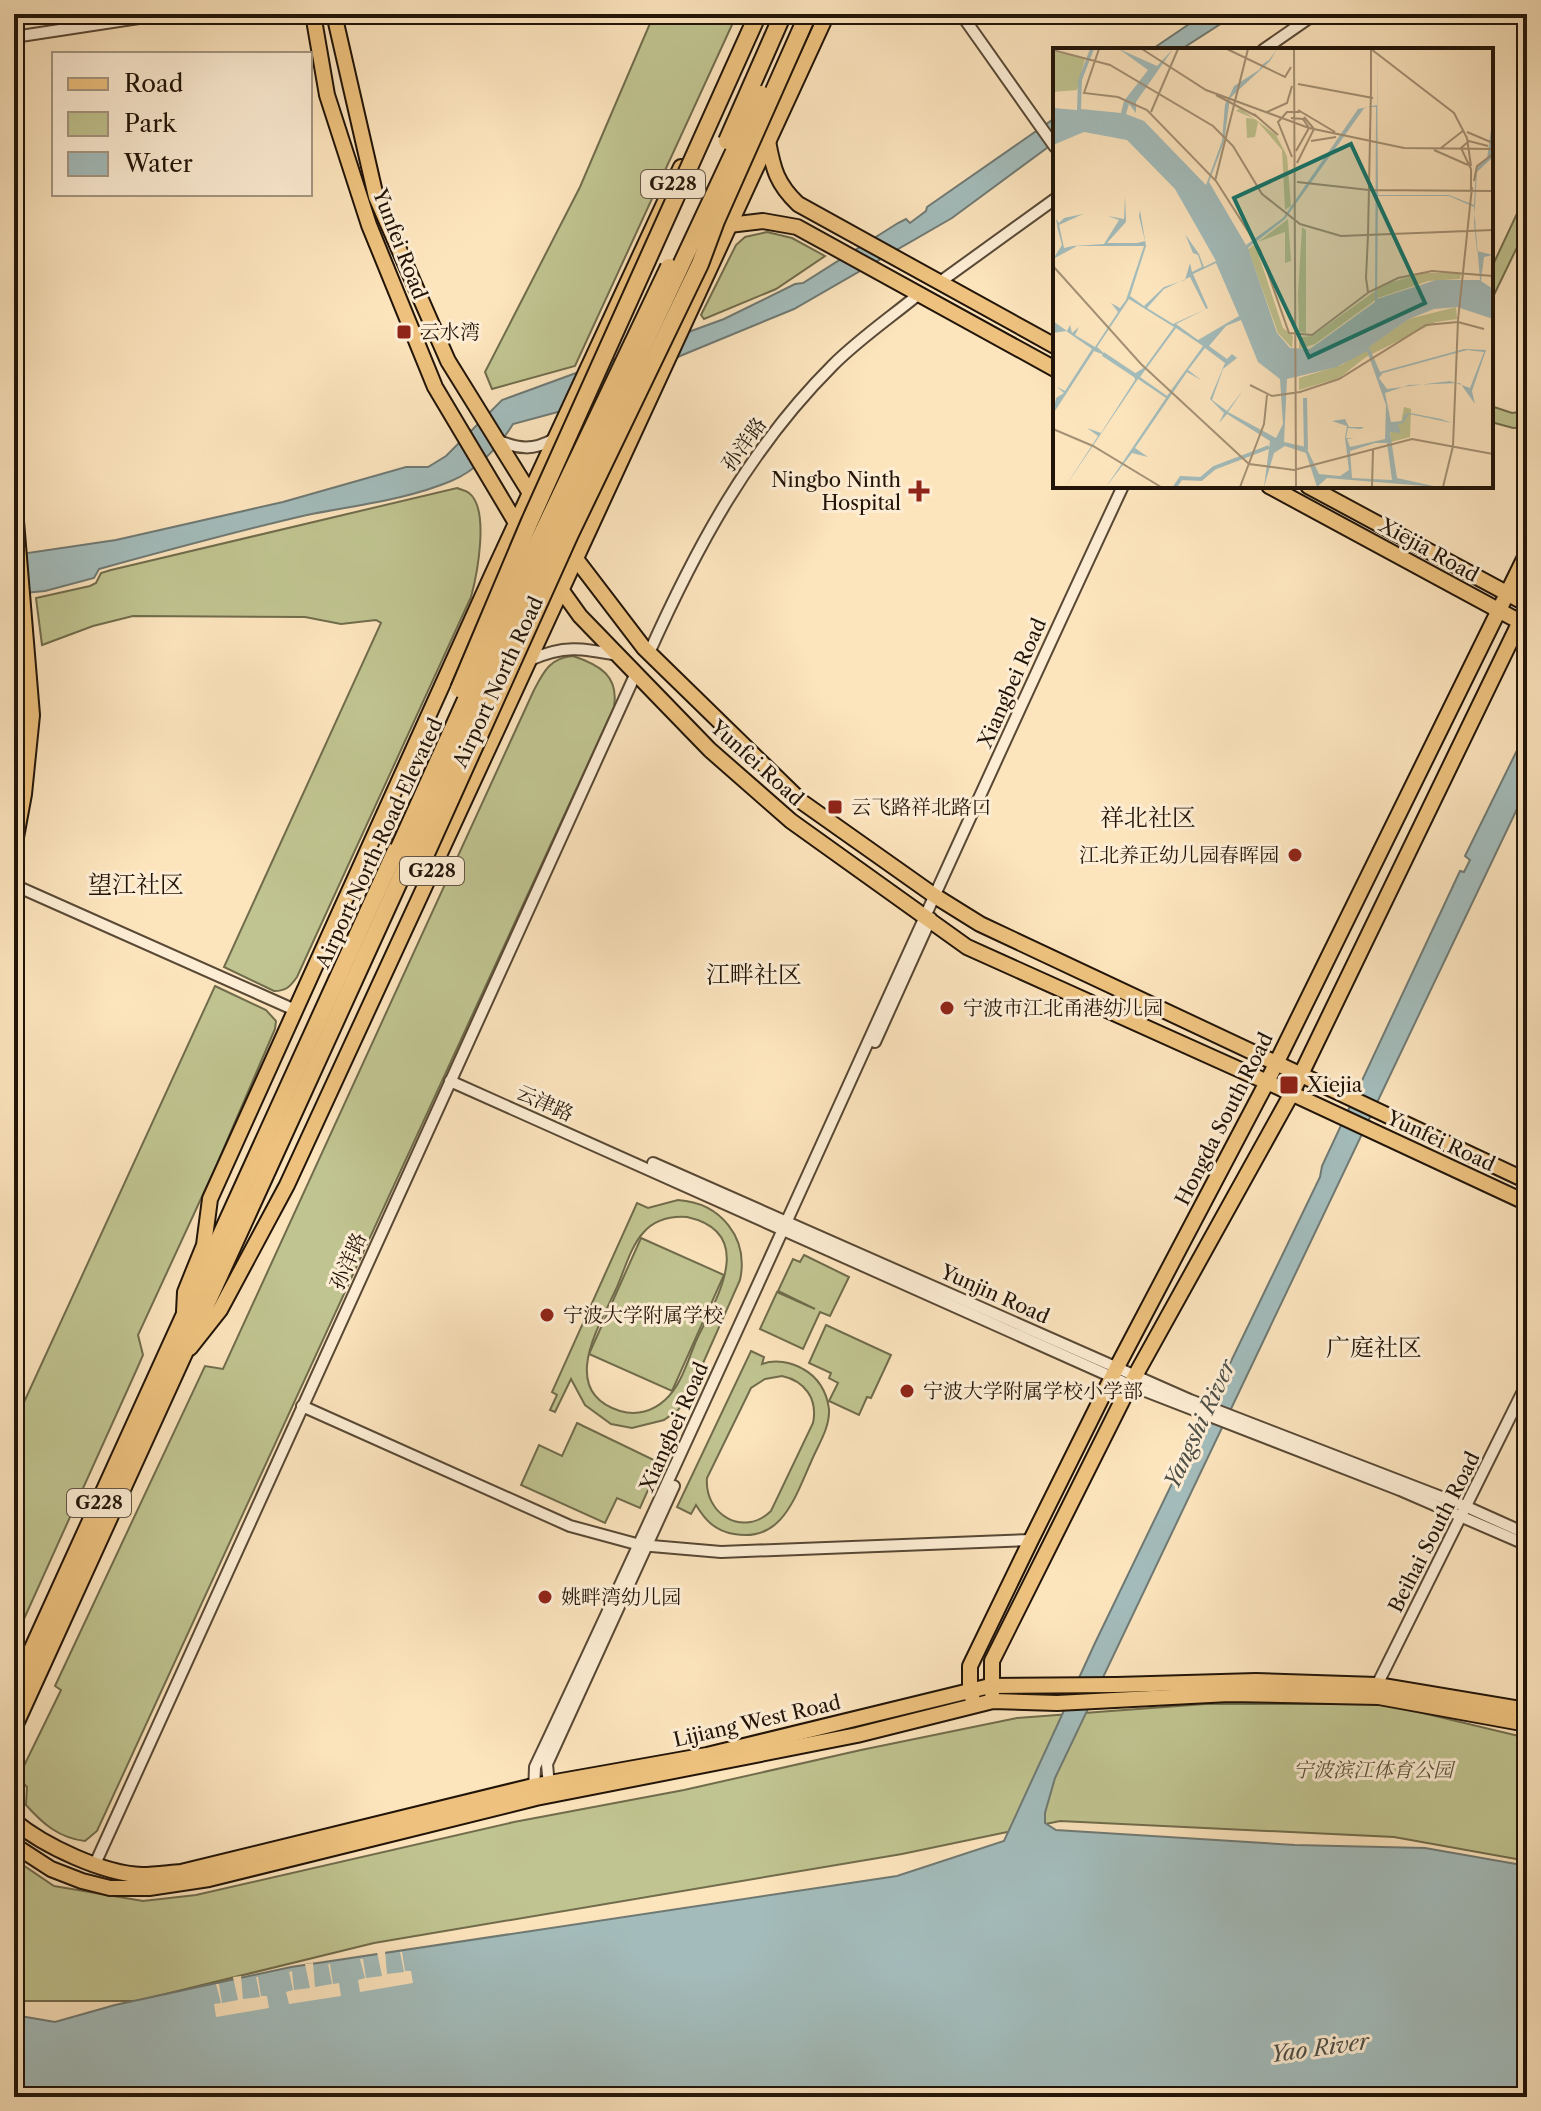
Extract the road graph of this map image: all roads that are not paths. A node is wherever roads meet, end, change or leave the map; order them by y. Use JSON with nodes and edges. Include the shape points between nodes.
{"nodes":[{"id":1,"x":165,"y":14,"type":"edge"},
{"id":2,"x":313,"y":14,"type":"edge"},
{"id":3,"x":334,"y":14,"type":"edge"},
{"id":4,"x":751,"y":14,"type":"edge"},
{"id":5,"x":758,"y":14,"type":"edge"},
{"id":6,"x":783,"y":14,"type":"edge"},
{"id":7,"x":799,"y":14,"type":"edge"},
{"id":8,"x":808,"y":14,"type":"edge"},
{"id":9,"x":827,"y":14,"type":"edge"},
{"id":10,"x":961,"y":14,"type":"edge"},
{"id":11,"x":1315,"y":14,"type":"edge"},
{"id":12,"x":14,"y":37,"type":"edge"},
{"id":13,"x":1266,"y":48,"type":"edge"},
{"id":14,"x":768,"y":141,"type":"junction"},
{"id":15,"x":1053,"y":144,"type":"edge"},
{"id":16,"x":1053,"y":200,"type":"edge"},
{"id":17,"x":729,"y":225,"type":"junction"},
{"id":18,"x":940,"y":282,"type":"junction"},
{"id":19,"x":919,"y":294,"type":"junction"},
{"id":20,"x":1053,"y":345,"type":"edge"},
{"id":21,"x":1053,"y":368,"type":"edge"},
{"id":22,"x":555,"y":438,"type":"junction"},
{"id":23,"x":496,"y":439,"type":"junction"},
{"id":24,"x":1122,"y":488,"type":"edge"},
{"id":25,"x":1273,"y":488,"type":"edge"},
{"id":26,"x":1312,"y":488,"type":"edge"},
{"id":27,"x":530,"y":494,"type":"junction"},
{"id":28,"x":14,"y":497,"type":"edge"},
{"id":29,"x":515,"y":526,"type":"junction"},
{"id":30,"x":1527,"y":553,"type":"edge"},
{"id":31,"x":575,"y":559,"type":"junction"},
{"id":32,"x":562,"y":590,"type":"junction"},
{"id":33,"x":1507,"y":594,"type":"junction"},
{"id":34,"x":1527,"y":605,"type":"edge"},
{"id":35,"x":1499,"y":611,"type":"junction"},
{"id":36,"x":1523,"y":624,"type":"edge"},
{"id":37,"x":14,"y":634,"type":"edge"},
{"id":38,"x":649,"y":653,"type":"junction"},
{"id":39,"x":619,"y":656,"type":"junction"},
{"id":40,"x":530,"y":660,"type":"junction"},
{"id":41,"x":636,"y":673,"type":"junction"},
{"id":42,"x":14,"y":774,"type":"edge"},
{"id":43,"x":14,"y":848,"type":"edge"},
{"id":44,"x":412,"y":852,"type":"junction"},
{"id":45,"x":14,"y":885,"type":"edge"},
{"id":46,"x":935,"y":896,"type":"junction"},
{"id":47,"x":927,"y":918,"type":"junction"},
{"id":48,"x":295,"y":1010,"type":"junction"},
{"id":49,"x":1275,"y":1065,"type":"junction"},
{"id":50,"x":1300,"y":1076,"type":"junction"},
{"id":51,"x":452,"y":1078,"type":"junction"},
{"id":52,"x":1267,"y":1082,"type":"junction"},
{"id":53,"x":1292,"y":1093,"type":"junction"},
{"id":54,"x":1527,"y":1181,"type":"edge"},
{"id":55,"x":1527,"y":1203,"type":"edge"},
{"id":56,"x":787,"y":1227,"type":"junction"},
{"id":57,"x":183,"y":1316,"type":"junction"},
{"id":58,"x":185,"y":1355,"type":"junction"},
{"id":59,"x":1114,"y":1372,"type":"junction"},
{"id":60,"x":1132,"y":1380,"type":"junction"},
{"id":61,"x":1527,"y":1383,"type":"edge"},
{"id":62,"x":302,"y":1406,"type":"junction"},
{"id":63,"x":1465,"y":1512,"type":"junction"},
{"id":64,"x":1527,"y":1534,"type":"edge"},
{"id":65,"x":1031,"y":1540,"type":"junction"},
{"id":66,"x":1527,"y":1545,"type":"edge"},
{"id":67,"x":644,"y":1546,"type":"junction"},
{"id":68,"x":990,"y":1686,"type":"junction"},
{"id":69,"x":14,"y":1690,"type":"edge"},
{"id":70,"x":1378,"y":1691,"type":"junction"},
{"id":71,"x":1117,"y":1693,"type":"junction"},
{"id":72,"x":972,"y":1698,"type":"junction"},
{"id":73,"x":993,"y":1701,"type":"junction"},
{"id":74,"x":1527,"y":1710,"type":"edge"},
{"id":75,"x":1527,"y":1724,"type":"edge"},
{"id":76,"x":14,"y":1726,"type":"edge"},
{"id":77,"x":542,"y":1791,"type":"junction"},
{"id":78,"x":14,"y":1821,"type":"edge"},
{"id":79,"x":14,"y":1845,"type":"edge"},
{"id":80,"x":95,"y":1864,"type":"junction"}],
"edges":[{"from":1,"to":12,"type":"street"},
{"from":2,"to":29,"type":"main road","name":"Yunfei Road","via":[[327,95],[369,225],[435,387]]},
{"from":3,"to":23,"type":"main road","name":"Yunfei Road","via":[[376,197],[448,361]]},
{"from":4,"to":22,"type":"main road","number":"G228"},
{"from":5,"to":44,"type":"highway","bridge":true,"via":[[530,521],[420,782]]},
{"from":6,"to":44,"type":"highway","name":"Airport North Road Elevated","bridge":true,"via":[[520,580]]},
{"from":7,"to":44,"type":"highway","name":"Airport North Road Elevated","bridge":true},
{"from":8,"to":44,"type":"highway","bridge":true,"via":[[700,264]]},
{"from":9,"to":14,"type":"main road","name":"Airport North Road","number":"G228"},
{"from":10,"to":15,"type":"street"},
{"from":11,"to":13,"type":"street"},
{"from":14,"to":17,"type":"main road","name":"Airport North Road","number":"G228"},
{"from":14,"to":18,"type":"main road","via":[[784,191],[798,204]]},
{"from":16,"to":18,"type":"street"},
{"from":17,"to":19,"type":"main road","via":[[763,221],[797,227]]},
{"from":17,"to":31,"type":"main road","name":"Airport North Road","number":"G228"},
{"from":18,"to":20,"type":"main road"},
{"from":19,"to":21,"type":"main road"},
{"from":19,"to":38,"type":"street","name":"孙洋路","via":[[834,364],[774,431],[718,513]]},
{"from":22,"to":23,"type":"street","via":[[523,448]]},
{"from":22,"to":27,"type":"main road","number":"G228"},
{"from":23,"to":27,"type":"main road","name":"Yunfei Road"},
{"from":24,"to":46,"type":"street","name":"Xiangbei Road"},
{"from":25,"to":35,"type":"main road","name":"Xiejia Road"},
{"from":26,"to":33,"type":"main road","name":"Xiejia Road"},
{"from":27,"to":29,"type":"main road","number":"G228"},
{"from":27,"to":31,"type":"main road","name":"Yunfei Road"},
{"from":28,"to":43,"type":"main road","via":[[32,715]]},
{"from":29,"to":32,"type":"main road","name":"Yunfei Road"},
{"from":29,"to":48,"type":"main road","number":"G228"},
{"from":30,"to":33,"type":"main road","name":"Hongda South Road"},
{"from":31,"to":32,"type":"main road","name":"Airport North Road","number":"G228"},
{"from":31,"to":38,"type":"main road","name":"Yunfei Road"},
{"from":32,"to":39,"type":"main road","name":"Yunfei Road"},
{"from":32,"to":40,"type":"main road","name":"Airport North Road","number":"G228"},
{"from":33,"to":34,"type":"main road","name":"Xiejia Road"},
{"from":33,"to":35,"type":"main road","name":"Hongda South Road"},
{"from":34,"to":36,"type":"main road"},
{"from":35,"to":36,"type":"main road","name":"Xiejia Road"},
{"from":35,"to":49,"type":"main road","name":"Hongda South Road"},
{"from":36,"to":50,"type":"main road"},
{"from":37,"to":42,"type":"main road"},
{"from":38,"to":46,"type":"main road","name":"Yunfei Road","via":[[802,802]]},
{"from":39,"to":40,"type":"street","via":[[577,648],[552,650]]},
{"from":39,"to":41,"type":"main road","name":"Yunfei Road"},
{"from":40,"to":58,"type":"main road","name":"Airport North Road","number":"G228","via":[[287,1185],[220,1310]]},
{"from":41,"to":47,"type":"main road","name":"Yunfei Road","via":[[710,750],[791,821]]},
{"from":41,"to":51,"type":"street","name":"孙洋路"},
{"from":44,"to":57,"type":"highway","name":"Airport North Road Elevated","number":"G228"},
{"from":44,"to":58,"type":"highway","name":"Airport North Road Elevated","number":"G228"},
{"from":45,"to":48,"type":"street"},
{"from":46,"to":47,"type":"street","name":"Xiangbei Road"},
{"from":46,"to":49,"type":"main road","name":"Yunfei Road","via":[[980,924]]},
{"from":47,"to":52,"type":"main road","name":"Yunfei Road","via":[[967,947]]},
{"from":47,"to":56,"type":"street","name":"Xiangbei Road"},
{"from":48,"to":57,"type":"main road","number":"G228","via":[[210,1199],[204,1245],[185,1292]]},
{"from":49,"to":50,"type":"main road","name":"Yunfei Road"},
{"from":49,"to":52,"type":"main road","name":"Hongda South Road"},
{"from":50,"to":53,"type":"main road"},
{"from":50,"to":54,"type":"main road","name":"Yunfei Road"},
{"from":51,"to":56,"type":"street","name":"Yunjin Road"},
{"from":51,"to":62,"type":"street","name":"孙洋路"},
{"from":52,"to":53,"type":"main road","name":"Yunfei Road"},
{"from":52,"to":59,"type":"main road","name":"Hongda South Road"},
{"from":53,"to":55,"type":"main road","name":"Yunfei Road"},
{"from":53,"to":60,"type":"main road"},
{"from":56,"to":59,"type":"street","name":"Yunjin Road"},
{"from":56,"to":67,"type":"street","name":"Xiangbei Road"},
{"from":57,"to":69,"type":"highway","name":"Airport North Road Elevated","number":"G228"},
{"from":58,"to":76,"type":"highway","name":"Airport North Road Elevated","number":"G228"},
{"from":59,"to":60,"type":"street","name":"Yunjin Road"},
{"from":59,"to":65,"type":"main road","name":"Hongda South Road"},
{"from":60,"to":63,"type":"street","name":"Yunjin Road"},
{"from":60,"to":68,"type":"main road","via":[[992,1661]]},
{"from":61,"to":63,"type":"street","name":"Beihai South Road"},
{"from":62,"to":67,"type":"street","via":[[570,1526]]},
{"from":62,"to":80,"type":"street","name":"孙洋路"},
{"from":63,"to":64,"type":"street","name":"Yunjin Road"},
{"from":63,"to":66,"type":"street","name":"Yunjin Road"},
{"from":63,"to":70,"type":"street","name":"Beihai South Road"},
{"from":65,"to":67,"type":"street","via":[[721,1552]]},
{"from":65,"to":72,"type":"main road","name":"Hongda South Road","via":[[970,1666]]},
{"from":67,"to":77,"type":"street","name":"Xiangbei Road","via":[[547,1764]]},
{"from":68,"to":71,"type":"main road","name":"Lijiang West Road"},
{"from":68,"to":72,"type":"main road","name":"Lijiang West Road"},
{"from":68,"to":73,"type":"main road"},
{"from":70,"to":71,"type":"main road","name":"Lijiang West Road"},
{"from":70,"to":74,"type":"main road","name":"Lijiang West Road"},
{"from":70,"to":75,"type":"main road","name":"Lijiang West Road"},
{"from":71,"to":73,"type":"main road","name":"Lijiang West Road","via":[[1057,1703]]},
{"from":72,"to":73,"type":"main road","name":"Lijiang West Road"},
{"from":72,"to":77,"type":"main road","name":"Lijiang West Road"},
{"from":77,"to":79,"type":"main road","name":"Lijiang West Road","via":[[209,1879],[149,1888],[110,1888],[82,1881]]},
{"from":77,"to":80,"type":"main road","name":"Lijiang West Road","via":[[181,1872],[140,1875]]},
{"from":78,"to":80,"type":"main road","name":"Lijiang West Road","via":[[52,1847]]}]}
